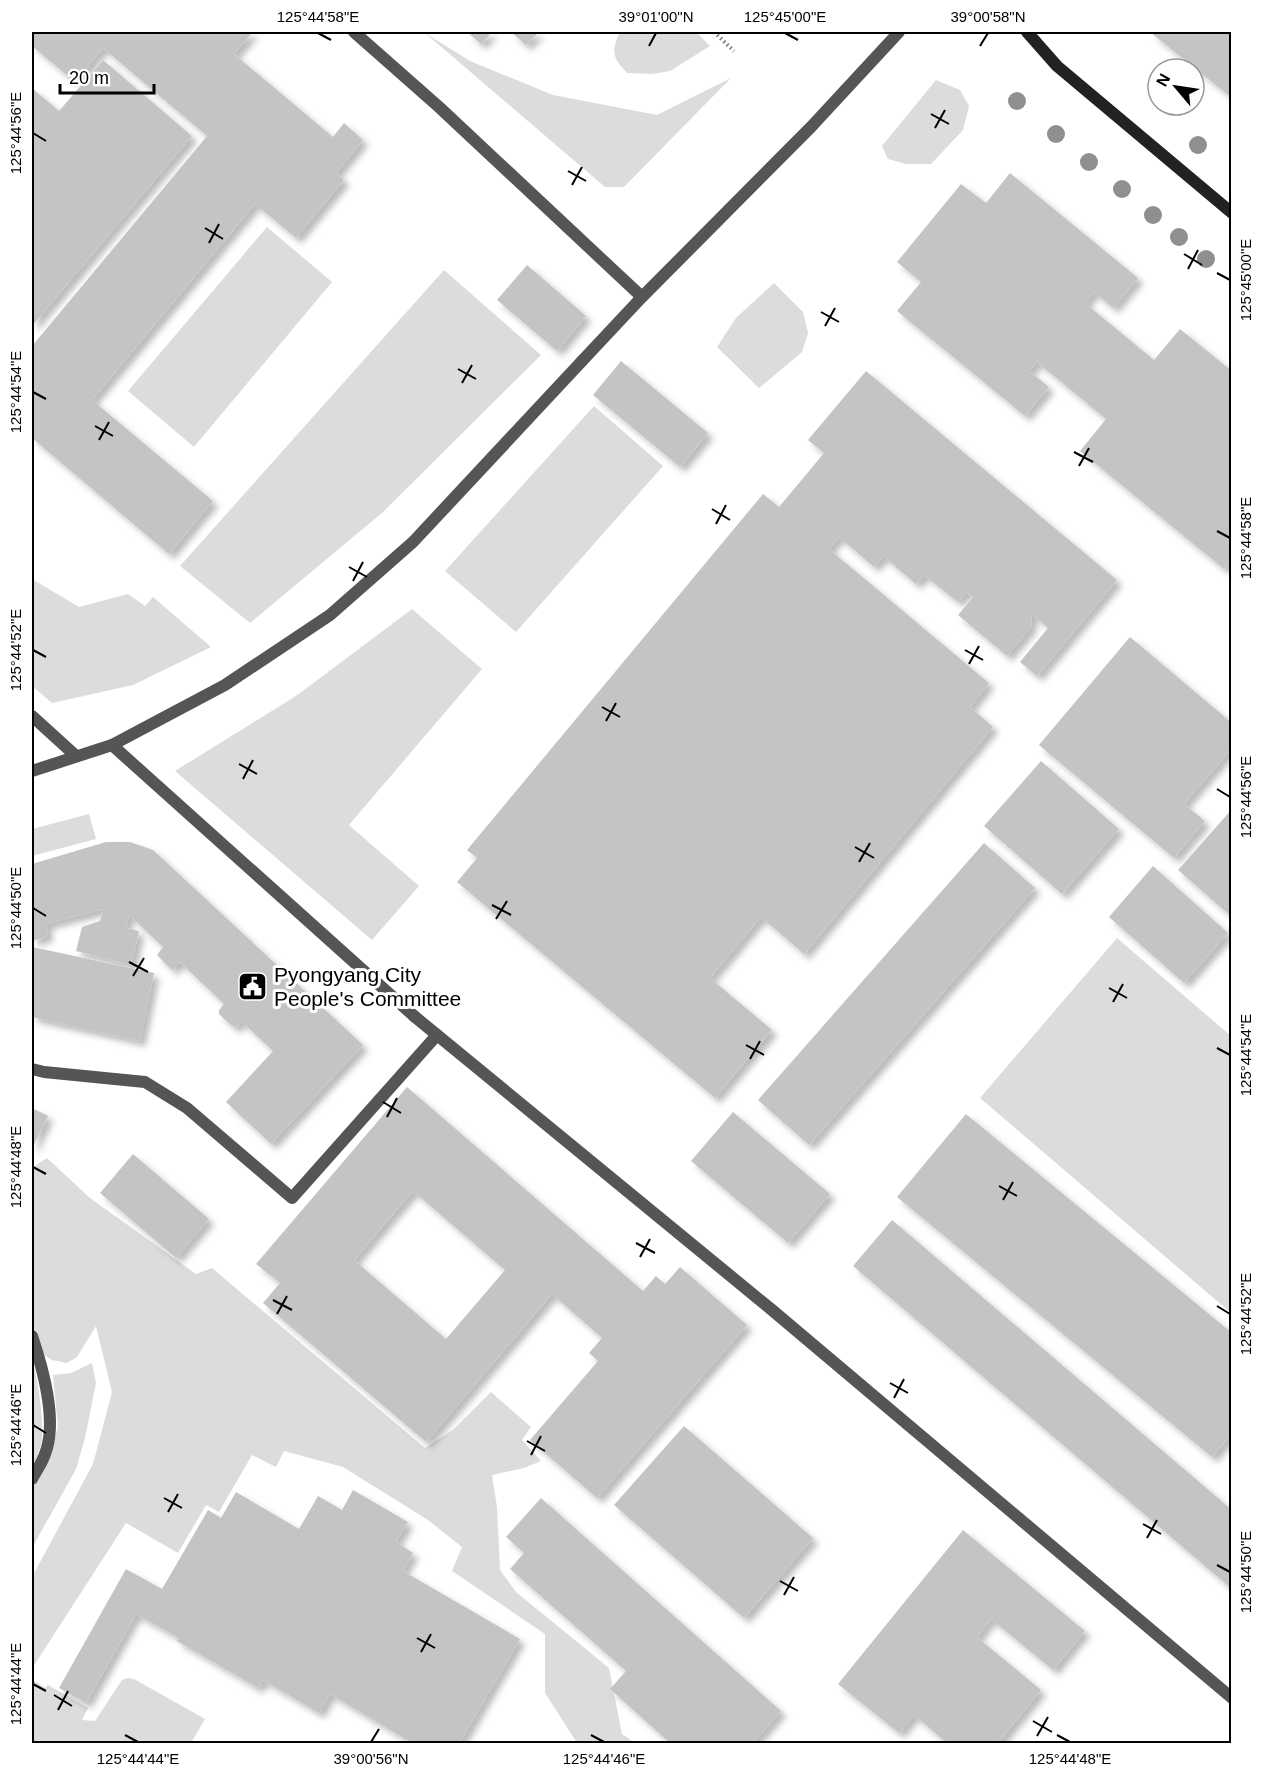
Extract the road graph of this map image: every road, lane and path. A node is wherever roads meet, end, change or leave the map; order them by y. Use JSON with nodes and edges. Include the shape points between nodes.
{"nodes":[{"id":1,"x":354,"y":32,"type":"edge"},
{"id":2,"x":714,"y":32,"type":"edge"},
{"id":3,"x":899,"y":32,"type":"edge"},
{"id":4,"x":1027,"y":32,"type":"edge"},
{"id":5,"x":734,"y":51,"type":"dead end"},
{"id":6,"x":1232,"y":213,"type":"edge"},
{"id":7,"x":642,"y":297,"type":"junction"},
{"id":8,"x":32,"y":716,"type":"edge"},
{"id":9,"x":112,"y":745,"type":"junction"},
{"id":10,"x":76,"y":756,"type":"junction"},
{"id":11,"x":32,"y":771,"type":"edge"},
{"id":12,"x":437,"y":1035,"type":"junction"},
{"id":13,"x":32,"y":1069,"type":"edge"},
{"id":14,"x":32,"y":1336,"type":"edge"},
{"id":15,"x":32,"y":1479,"type":"edge"},
{"id":16,"x":1232,"y":1698,"type":"edge"}],
"edges":[{"from":1,"to":7,"type":"street"},
{"from":2,"to":5,"type":"path"},
{"from":3,"to":7,"type":"street"},
{"from":4,"to":6,"type":"main road","via":[[1057,66]]},
{"from":7,"to":9,"type":"street","via":[[413,542],[330,615],[225,685]]},
{"from":8,"to":10,"type":"street"},
{"from":9,"to":10,"type":"street"},
{"from":9,"to":12,"type":"street"},
{"from":10,"to":11,"type":"street"},
{"from":12,"to":13,"type":"street","via":[[291,1198],[187,1108],[146,1082]]},
{"from":12,"to":16,"type":"street","via":[[772,1310]]},
{"from":14,"to":15,"type":"street","via":[[45,1375],[50,1432],[45,1455]]}]}
